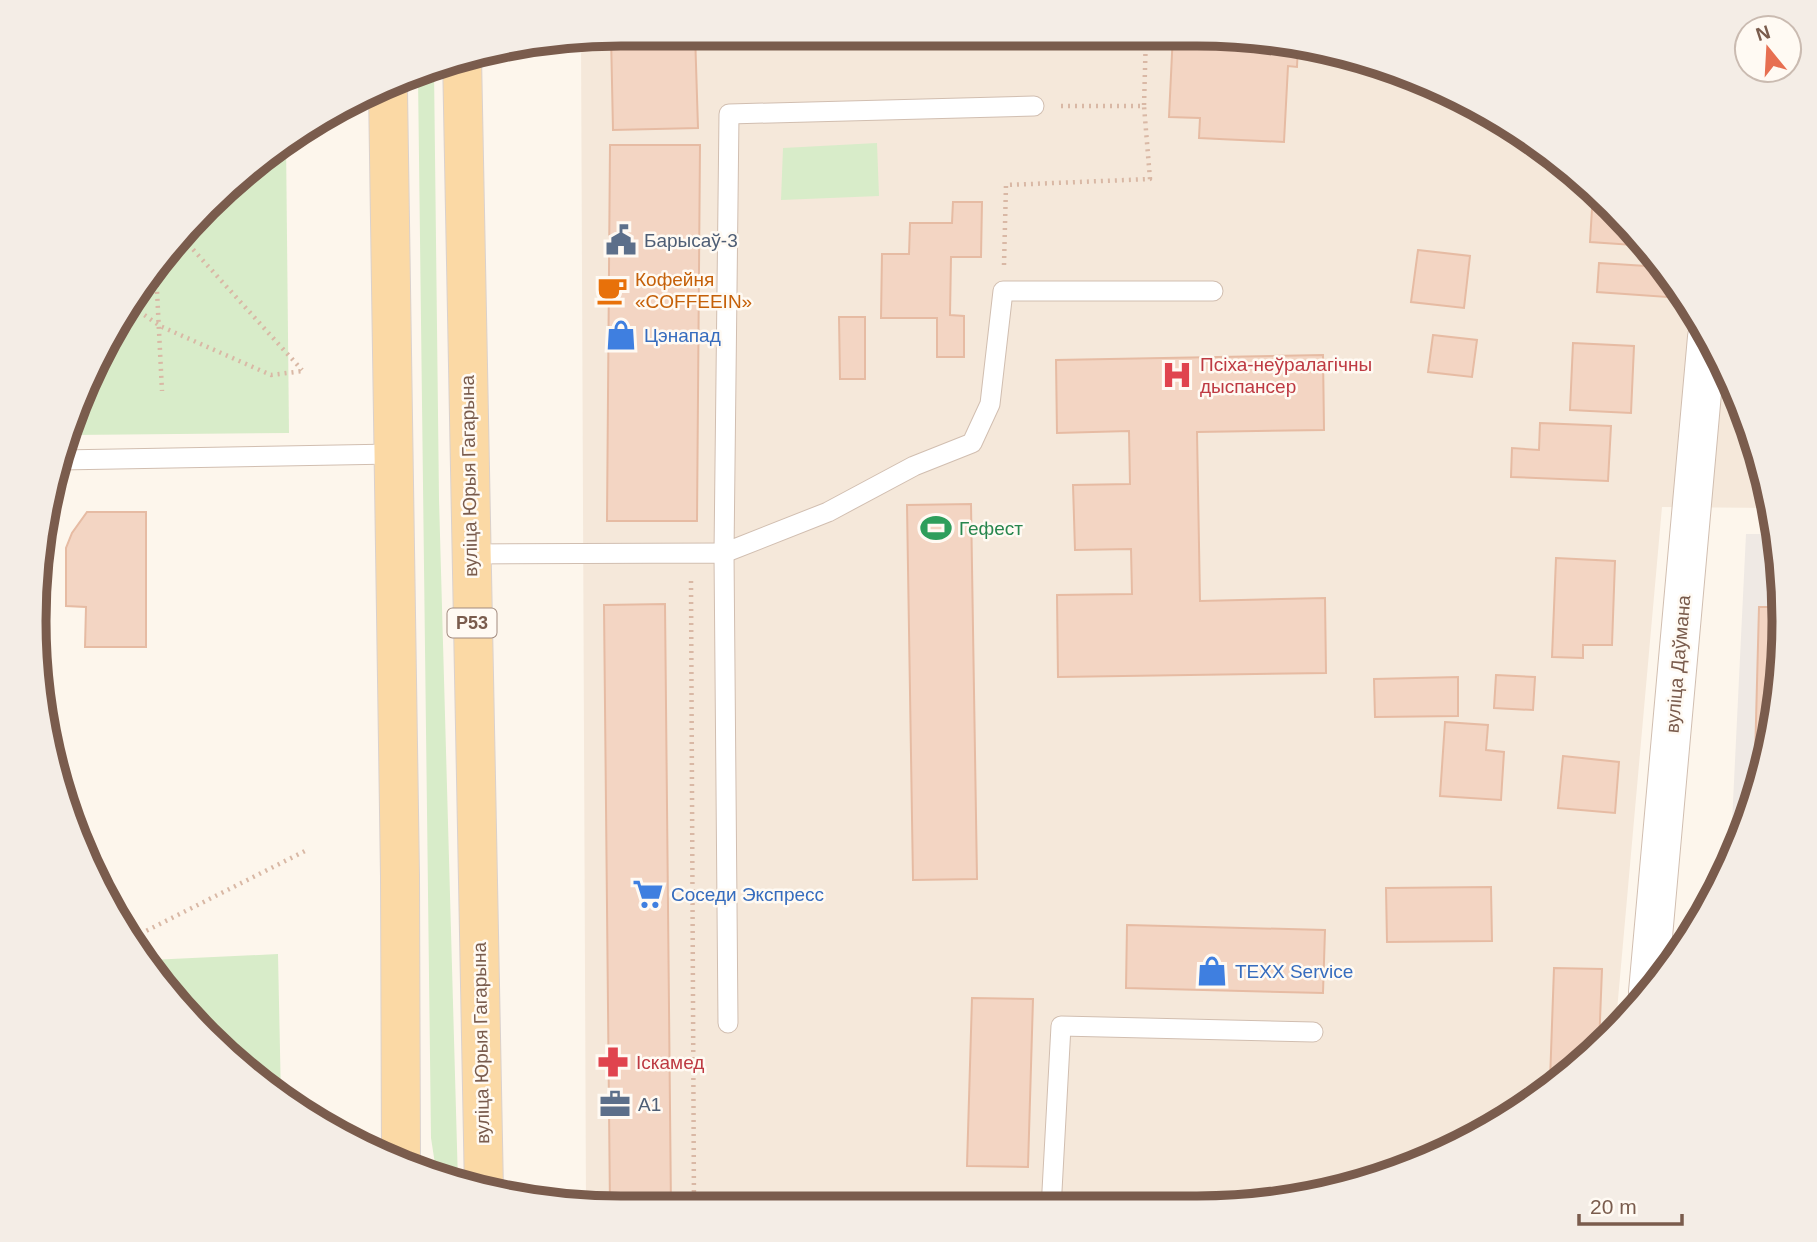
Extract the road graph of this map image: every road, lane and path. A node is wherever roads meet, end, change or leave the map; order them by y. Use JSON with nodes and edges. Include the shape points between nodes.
{"nodes":[{"id":1,"x":1146,"y":46,"type":"edge"},
{"id":2,"x":463,"y":68,"type":"edge"},
{"id":3,"x":387,"y":95,"type":"edge"},
{"id":4,"x":1034,"y":106,"type":"joint"},
{"id":5,"x":1144,"y":106,"type":"junction"},
{"id":6,"x":187,"y":243,"type":"edge"},
{"id":7,"x":157,"y":281,"type":"edge"},
{"id":8,"x":1003,"y":291,"type":"junction"},
{"id":9,"x":1213,"y":291,"type":"dead end"},
{"id":10,"x":137,"y":310,"type":"edge"},
{"id":11,"x":160,"y":326,"type":"junction"},
{"id":12,"x":1705,"y":354,"type":"edge"},
{"id":13,"x":162,"y":391,"type":"dead end"},
{"id":14,"x":393,"y":454,"type":"junction"},
{"id":15,"x":69,"y":460,"type":"edge"},
{"id":16,"x":724,"y":553,"type":"junction"},
{"id":17,"x":470,"y":554,"type":"junction"},
{"id":18,"x":679,"y":581,"type":"dead end"},
{"id":19,"x":305,"y":851,"type":"dead end"},
{"id":20,"x":138,"y":935,"type":"edge"},
{"id":21,"x":1650,"y":975,"type":"edge"},
{"id":22,"x":728,"y":1023,"type":"dead end"},
{"id":23,"x":1313,"y":1032,"type":"dead end"},
{"id":24,"x":401,"y":1153,"type":"edge"},
{"id":25,"x":484,"y":1180,"type":"edge"},
{"id":26,"x":694,"y":1196,"type":"edge"},
{"id":27,"x":1052,"y":1196,"type":"edge"}],
"edges":[{"from":1,"to":5,"type":"path"},
{"from":2,"to":17,"type":"main road","name":"вуліца Юрыя Гагарына","number":"Р53"},
{"from":3,"to":14,"type":"main road"},
{"from":4,"to":5,"type":"path"},
{"from":4,"to":16,"type":"lane","via":[[729,114]]},
{"from":5,"to":8,"type":"path","via":[[1150,179],[1006,185]]},
{"from":6,"to":11,"type":"path","via":[[303,371],[271,375]]},
{"from":7,"to":11,"type":"path"},
{"from":8,"to":9,"type":"lane"},
{"from":8,"to":16,"type":"lane","via":[[990,404],[972,443],[914,466],[828,512]]},
{"from":10,"to":11,"type":"path"},
{"from":11,"to":13,"type":"path"},
{"from":12,"to":21,"type":"street","name":"вуліца Даўмана"},
{"from":14,"to":15,"type":"lane"},
{"from":14,"to":24,"type":"main road"},
{"from":16,"to":17,"type":"lane"},
{"from":16,"to":22,"type":"lane"},
{"from":17,"to":25,"type":"main road","name":"вуліца Юрыя Гагарына","number":"Р53"},
{"from":18,"to":26,"type":"path","via":[[692,581]]},
{"from":19,"to":20,"type":"path"},
{"from":23,"to":27,"type":"lane","via":[[1061,1026]]}]}
